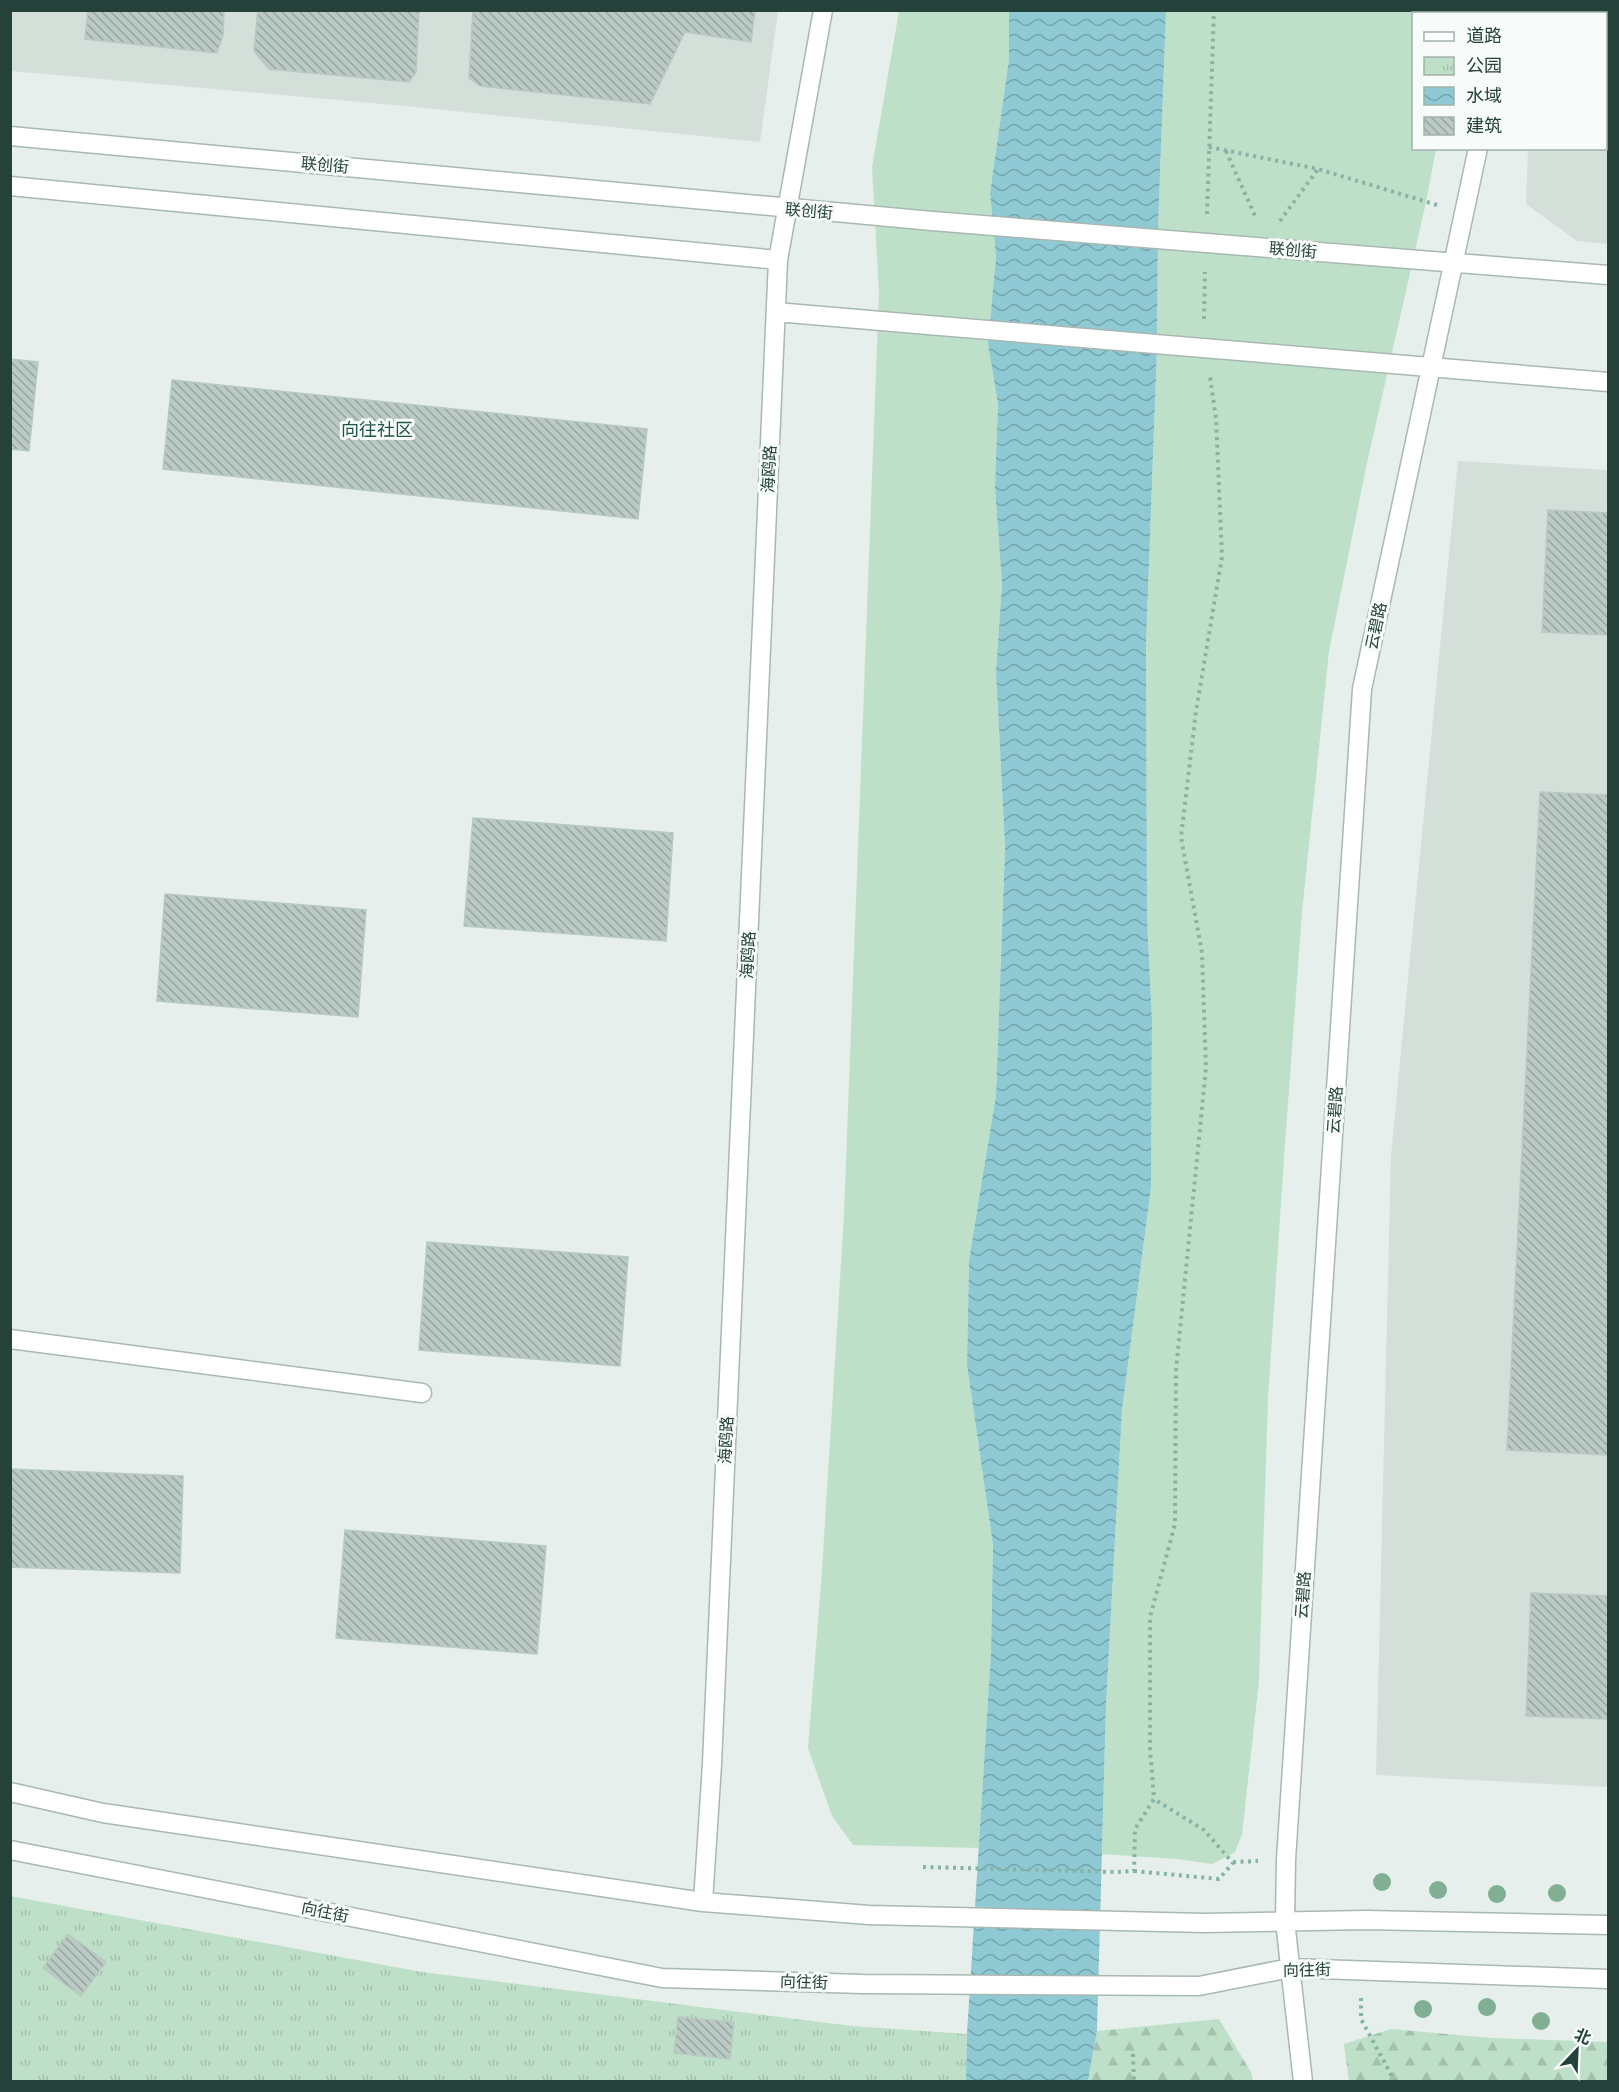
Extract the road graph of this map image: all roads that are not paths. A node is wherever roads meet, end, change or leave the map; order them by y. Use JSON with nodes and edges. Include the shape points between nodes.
{"nodes":[{"id":1,"x":823,"y":10,"type":"edge"},
{"id":2,"x":10,"y":136,"type":"edge"},
{"id":3,"x":1478,"y":150,"type":"edge"},
{"id":4,"x":10,"y":186,"type":"edge"},
{"id":5,"x":788,"y":209,"type":"junction"},
{"id":6,"x":778,"y":260,"type":"junction"},
{"id":7,"x":1453,"y":263,"type":"junction"},
{"id":8,"x":1608,"y":275,"type":"edge"},
{"id":9,"x":776,"y":312,"type":"junction"},
{"id":10,"x":1431,"y":367,"type":"junction"},
{"id":11,"x":1608,"y":381,"type":"edge"},
{"id":12,"x":10,"y":1339,"type":"edge"},
{"id":13,"x":423,"y":1393,"type":"dead end"},
{"id":14,"x":10,"y":1792,"type":"edge"},
{"id":15,"x":10,"y":1850,"type":"edge"},
{"id":16,"x":703,"y":1902,"type":"junction"},
{"id":17,"x":1285,"y":1922,"type":"junction"},
{"id":18,"x":1608,"y":1925,"type":"edge"},
{"id":19,"x":1290,"y":1968,"type":"junction"},
{"id":20,"x":1608,"y":1979,"type":"edge"},
{"id":21,"x":1303,"y":2082,"type":"edge"}],
"edges":[{"from":1,"to":5,"type":"street","name":"海鸥路"},
{"from":2,"to":5,"type":"street","name":"联创街"},
{"from":3,"to":7,"type":"street","name":"云碧路"},
{"from":4,"to":6,"type":"street"},
{"from":5,"to":6,"type":"street","name":"海鸥路"},
{"from":5,"to":7,"type":"street","name":"联创街","bridge":true},
{"from":6,"to":9,"type":"street","name":"海鸥路"},
{"from":7,"to":8,"type":"street","name":"联创街"},
{"from":7,"to":10,"type":"street","name":"云碧路"},
{"from":9,"to":10,"type":"street","bridge":true},
{"from":9,"to":16,"type":"street","name":"海鸥路"},
{"from":10,"to":11,"type":"street"},
{"from":10,"to":17,"type":"street","name":"云碧路","via":[[1362,689]]},
{"from":12,"to":13,"type":"street"},
{"from":14,"to":16,"type":"street","via":[[103,1813]]},
{"from":15,"to":19,"type":"street","name":"向往街","via":[[662,1978],[863,1984],[1199,1986]]},
{"from":16,"to":17,"type":"street","via":[[869,1915]]},
{"from":17,"to":18,"type":"street"},
{"from":17,"to":19,"type":"street","name":"云碧路"},
{"from":19,"to":20,"type":"street","name":"向往街"},
{"from":19,"to":21,"type":"street","name":"云碧路"}]}
